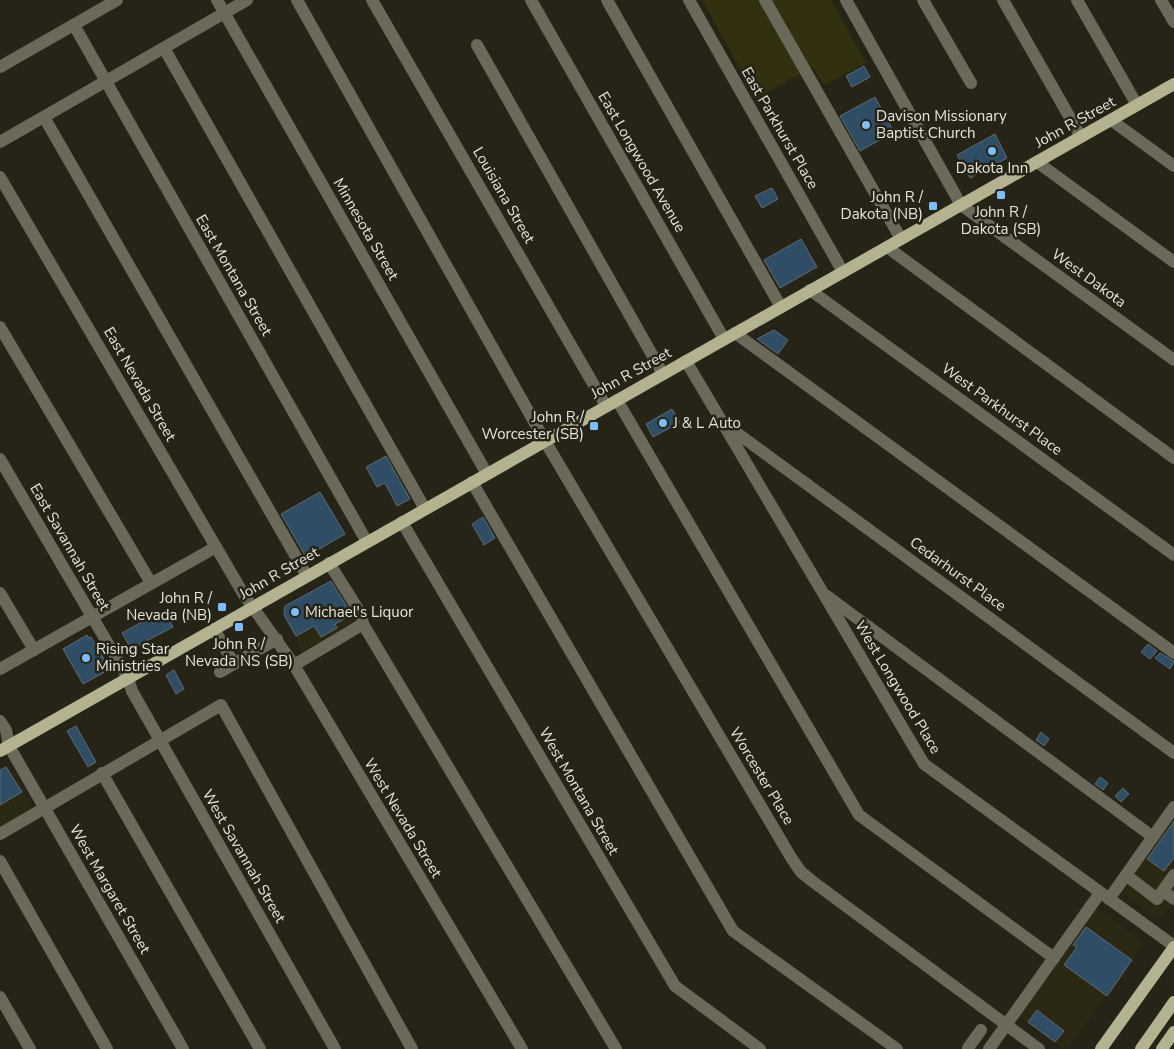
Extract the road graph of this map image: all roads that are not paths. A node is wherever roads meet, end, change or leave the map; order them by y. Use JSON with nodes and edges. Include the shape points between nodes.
{"nodes":[{"id":1,"x":117,"y":0,"type":"edge"},
{"id":2,"x":217,"y":0,"type":"edge"},
{"id":3,"x":246,"y":0,"type":"edge"},
{"id":4,"x":297,"y":0,"type":"edge"},
{"id":5,"x":372,"y":0,"type":"edge"},
{"id":6,"x":531,"y":0,"type":"edge"},
{"id":7,"x":606,"y":0,"type":"edge"},
{"id":8,"x":688,"y":0,"type":"edge"},
{"id":9,"x":765,"y":0,"type":"edge"},
{"id":10,"x":846,"y":0,"type":"edge"},
{"id":11,"x":923,"y":0,"type":"edge"},
{"id":12,"x":1003,"y":0,"type":"edge"},
{"id":13,"x":1077,"y":0,"type":"edge"},
{"id":14,"x":1161,"y":0,"type":"edge"},
{"id":15,"x":224,"y":13,"type":"junction"},
{"id":16,"x":1174,"y":22,"type":"edge"},
{"id":17,"x":74,"y":25,"type":"junction"},
{"id":18,"x":477,"y":45,"type":"dead end"},
{"id":19,"x":164,"y":48,"type":"junction"},
{"id":20,"x":0,"y":67,"type":"edge"},
{"id":21,"x":106,"y":81,"type":"junction"},
{"id":22,"x":971,"y":83,"type":"dead end"},
{"id":23,"x":1174,"y":84,"type":"edge"},
{"id":24,"x":1137,"y":106,"type":"junction"},
{"id":25,"x":44,"y":117,"type":"junction"},
{"id":26,"x":1111,"y":120,"type":"junction"},
{"id":27,"x":1081,"y":137,"type":"junction"},
{"id":28,"x":0,"y":142,"type":"edge"},
{"id":29,"x":1037,"y":162,"type":"junction"},
{"id":30,"x":1174,"y":166,"type":"edge"},
{"id":31,"x":0,"y":176,"type":"edge"},
{"id":32,"x":961,"y":205,"type":"junction"},
{"id":33,"x":901,"y":239,"type":"junction"},
{"id":34,"x":887,"y":247,"type":"junction"},
{"id":35,"x":1174,"y":262,"type":"edge"},
{"id":36,"x":843,"y":272,"type":"junction"},
{"id":37,"x":810,"y":290,"type":"junction"},
{"id":38,"x":781,"y":307,"type":"junction"},
{"id":39,"x":0,"y":327,"type":"edge"},
{"id":40,"x":735,"y":333,"type":"junction"},
{"id":41,"x":724,"y":339,"type":"junction"},
{"id":42,"x":1174,"y":360,"type":"edge"},
{"id":43,"x":686,"y":361,"type":"junction"},
{"id":44,"x":663,"y":374,"type":"junction"},
{"id":45,"x":612,"y":403,"type":"junction"},
{"id":46,"x":722,"y":422,"type":"junction"},
{"id":47,"x":545,"y":441,"type":"junction"},
{"id":48,"x":1174,"y":458,"type":"edge"},
{"id":49,"x":0,"y":459,"type":"edge"},
{"id":50,"x":487,"y":474,"type":"junction"},
{"id":51,"x":472,"y":482,"type":"junction"},
{"id":52,"x":425,"y":509,"type":"junction"},
{"id":53,"x":402,"y":522,"type":"junction"},
{"id":54,"x":367,"y":542,"type":"junction"},
{"id":55,"x":216,"y":547,"type":"junction"},
{"id":56,"x":1174,"y":555,"type":"edge"},
{"id":57,"x":329,"y":563,"type":"junction"},
{"id":58,"x":307,"y":576,"type":"junction"},
{"id":59,"x":151,"y":583,"type":"junction"},
{"id":60,"x":0,"y":593,"type":"edge"},
{"id":61,"x":822,"y":593,"type":"junction"},
{"id":62,"x":252,"y":607,"type":"junction"},
{"id":63,"x":92,"y":617,"type":"junction"},
{"id":64,"x":363,"y":624,"type":"junction"},
{"id":65,"x":214,"y":629,"type":"junction"},
{"id":66,"x":277,"y":639,"type":"junction"},
{"id":67,"x":34,"y":650,"type":"junction"},
{"id":68,"x":1174,"y":653,"type":"edge"},
{"id":69,"x":234,"y":664,"type":"junction"},
{"id":70,"x":294,"y":666,"type":"junction"},
{"id":71,"x":0,"y":669,"type":"edge"},
{"id":72,"x":220,"y":672,"type":"dead end"},
{"id":73,"x":128,"y":678,"type":"junction"},
{"id":74,"x":0,"y":720,"type":"edge"},
{"id":75,"x":160,"y":740,"type":"junction"},
{"id":76,"x":4,"y":748,"type":"edge"},
{"id":77,"x":1174,"y":753,"type":"edge"},
{"id":78,"x":102,"y":773,"type":"junction"},
{"id":79,"x":45,"y":807,"type":"junction"},
{"id":80,"x":1174,"y":807,"type":"edge"},
{"id":81,"x":0,"y":834,"type":"edge"},
{"id":82,"x":1153,"y":836,"type":"junction"},
{"id":83,"x":0,"y":861,"type":"edge"},
{"id":84,"x":1126,"y":875,"type":"junction"},
{"id":85,"x":1174,"y":875,"type":"edge"},
{"id":86,"x":1163,"y":891,"type":"junction"},
{"id":87,"x":1104,"y":896,"type":"junction"},
{"id":88,"x":1174,"y":899,"type":"edge"},
{"id":89,"x":1174,"y":946,"type":"edge"},
{"id":90,"x":1054,"y":958,"type":"junction"},
{"id":91,"x":0,"y":997,"type":"edge"},
{"id":92,"x":1174,"y":1002,"type":"edge"},
{"id":93,"x":1006,"y":1025,"type":"junction"},
{"id":94,"x":982,"y":1030,"type":"dead end"},
{"id":95,"x":1174,"y":1032,"type":"edge"},
{"id":96,"x":30,"y":1049,"type":"edge"},
{"id":97,"x":107,"y":1049,"type":"edge"},
{"id":98,"x":183,"y":1049,"type":"edge"},
{"id":99,"x":260,"y":1049,"type":"edge"},
{"id":100,"x":336,"y":1049,"type":"edge"},
{"id":101,"x":412,"y":1049,"type":"edge"},
{"id":102,"x":522,"y":1049,"type":"edge"},
{"id":103,"x":616,"y":1049,"type":"edge"},
{"id":104,"x":760,"y":1049,"type":"edge"},
{"id":105,"x":897,"y":1049,"type":"edge"},
{"id":106,"x":968,"y":1049,"type":"edge"},
{"id":107,"x":989,"y":1049,"type":"edge"},
{"id":108,"x":1039,"y":1049,"type":"edge"},
{"id":109,"x":1101,"y":1049,"type":"edge"},
{"id":110,"x":1141,"y":1049,"type":"edge"},
{"id":111,"x":1162,"y":1049,"type":"edge"}],
"edges":[{"from":1,"to":17,"type":"street"},
{"from":2,"to":15,"type":"street","name":"Minnesota Street"},
{"from":3,"to":15,"type":"street"},
{"from":4,"to":47,"type":"street","name":"Worcester Place"},
{"from":5,"to":45,"type":"street","name":"Louisiana Street"},
{"from":6,"to":41,"type":"street","name":"East Longwood Avenue"},
{"from":7,"to":38,"type":"street"},
{"from":8,"to":36,"type":"street","name":"East Parkhurst Place"},
{"from":9,"to":33,"type":"street"},
{"from":10,"to":32,"type":"street"},
{"from":11,"to":22,"type":"street"},
{"from":12,"to":27,"type":"street"},
{"from":13,"to":24,"type":"street"},
{"from":14,"to":16,"type":"street"},
{"from":15,"to":19,"type":"street"},
{"from":15,"to":50,"type":"street","name":"Minnesota Street"},
{"from":17,"to":20,"type":"street"},
{"from":17,"to":21,"type":"street","name":"East Montana Street"},
{"from":18,"to":44,"type":"street"},
{"from":19,"to":21,"type":"street"},
{"from":19,"to":52,"type":"street"},
{"from":21,"to":25,"type":"street"},
{"from":21,"to":54,"type":"street","name":"East Montana Street"},
{"from":23,"to":24,"type":"main road","name":"John R Street"},
{"from":24,"to":26,"type":"main road","name":"John R Street"},
{"from":25,"to":28,"type":"street"},
{"from":25,"to":58,"type":"street"},
{"from":26,"to":27,"type":"main road","name":"John R Street"},
{"from":26,"to":30,"type":"street"},
{"from":27,"to":29,"type":"main road","name":"John R Street"},
{"from":29,"to":32,"type":"main road","name":"John R Street"},
{"from":29,"to":35,"type":"street"},
{"from":31,"to":55,"type":"street","name":"East Nevada Street"},
{"from":32,"to":33,"type":"main road","name":"John R Street"},
{"from":32,"to":42,"type":"street","name":"West Dakota"},
{"from":33,"to":34,"type":"main road","name":"John R Street"},
{"from":34,"to":36,"type":"main road","name":"John R Street"},
{"from":34,"to":48,"type":"street"},
{"from":36,"to":37,"type":"main road","name":"John R Street"},
{"from":37,"to":38,"type":"main road","name":"John R Street"},
{"from":37,"to":56,"type":"street","name":"West Parkhurst Place"},
{"from":38,"to":40,"type":"main road","name":"John R Street"},
{"from":39,"to":59,"type":"street"},
{"from":40,"to":41,"type":"main road","name":"John R Street"},
{"from":40,"to":68,"type":"street"},
{"from":41,"to":43,"type":"main road","name":"John R Street"},
{"from":43,"to":44,"type":"main road","name":"John R Street"},
{"from":43,"to":46,"type":"street","name":"West Longwood Place"},
{"from":44,"to":45,"type":"main road","name":"John R Street"},
{"from":45,"to":47,"type":"main road","name":"John R Street"},
{"from":45,"to":90,"type":"street","name":"Louisiana Street","via":[[859,815]]},
{"from":46,"to":61,"type":"street","name":"West Longwood Place"},
{"from":46,"to":77,"type":"street","name":"Cedarhurst Place"},
{"from":47,"to":50,"type":"main road","name":"John R Street"},
{"from":47,"to":93,"type":"street","name":"Worcester Place","via":[[801,872]]},
{"from":49,"to":63,"type":"street","name":"East Savannah Street"},
{"from":50,"to":51,"type":"main road","name":"John R Street"},
{"from":51,"to":52,"type":"main road","name":"John R Street"},
{"from":51,"to":105,"type":"street","via":[[733,931]]},
{"from":52,"to":53,"type":"main road","name":"John R Street"},
{"from":53,"to":54,"type":"main road","name":"John R Street"},
{"from":53,"to":104,"type":"street","name":"West Montana Street","via":[[675,986]]},
{"from":54,"to":57,"type":"main road","name":"John R Street"},
{"from":55,"to":59,"type":"street"},
{"from":55,"to":62,"type":"street","name":"East Nevada Street"},
{"from":57,"to":58,"type":"main road","name":"John R Street"},
{"from":57,"to":64,"type":"street"},
{"from":58,"to":62,"type":"main road","name":"John R Street"},
{"from":59,"to":63,"type":"street"},
{"from":60,"to":67,"type":"street"},
{"from":61,"to":82,"type":"street"},
{"from":61,"to":87,"type":"street","name":"West Longwood Place","via":[[924,764]]},
{"from":62,"to":65,"type":"main road","name":"John R Street"},
{"from":62,"to":66,"type":"street","name":"West Nevada Street"},
{"from":63,"to":67,"type":"street"},
{"from":63,"to":73,"type":"street","name":"East Savannah Street"},
{"from":64,"to":70,"type":"street"},
{"from":64,"to":103,"type":"street"},
{"from":65,"to":69,"type":"street"},
{"from":65,"to":73,"type":"main road","name":"John R Street"},
{"from":66,"to":69,"type":"street"},
{"from":66,"to":70,"type":"street","name":"West Nevada Street"},
{"from":67,"to":71,"type":"street"},
{"from":69,"to":72,"type":"street"},
{"from":70,"to":102,"type":"street","name":"West Nevada Street"},
{"from":73,"to":75,"type":"street","name":"West Savannah Street"},
{"from":73,"to":76,"type":"main road","name":"John R Street"},
{"from":74,"to":76,"type":"street","name":"West Margaret Street","via":[[6,730]]},
{"from":75,"to":78,"type":"street"},
{"from":75,"to":100,"type":"street","name":"West Savannah Street"},
{"from":75,"to":101,"type":"street","via":[[221,705]]},
{"from":76,"to":79,"type":"street","name":"West Margaret Street"},
{"from":78,"to":79,"type":"street"},
{"from":78,"to":99,"type":"street"},
{"from":79,"to":81,"type":"street"},
{"from":79,"to":98,"type":"street","name":"West Margaret Street"},
{"from":80,"to":82,"type":"street"},
{"from":82,"to":84,"type":"street"},
{"from":83,"to":97,"type":"street"},
{"from":84,"to":86,"type":"street","via":[[1157,899]]},
{"from":84,"to":87,"type":"street"},
{"from":85,"to":86,"type":"street"},
{"from":86,"to":88,"type":"street"},
{"from":87,"to":89,"type":"street","name":"West Longwood Place"},
{"from":87,"to":90,"type":"street"},
{"from":89,"to":109,"type":"main road"},
{"from":90,"to":93,"type":"street"},
{"from":91,"to":96,"type":"street"},
{"from":92,"to":110,"type":"main road"},
{"from":93,"to":107,"type":"street"},
{"from":93,"to":108,"type":"street","name":"Worcester Place"},
{"from":94,"to":106,"type":"street"},
{"from":95,"to":111,"type":"main road"}]}
